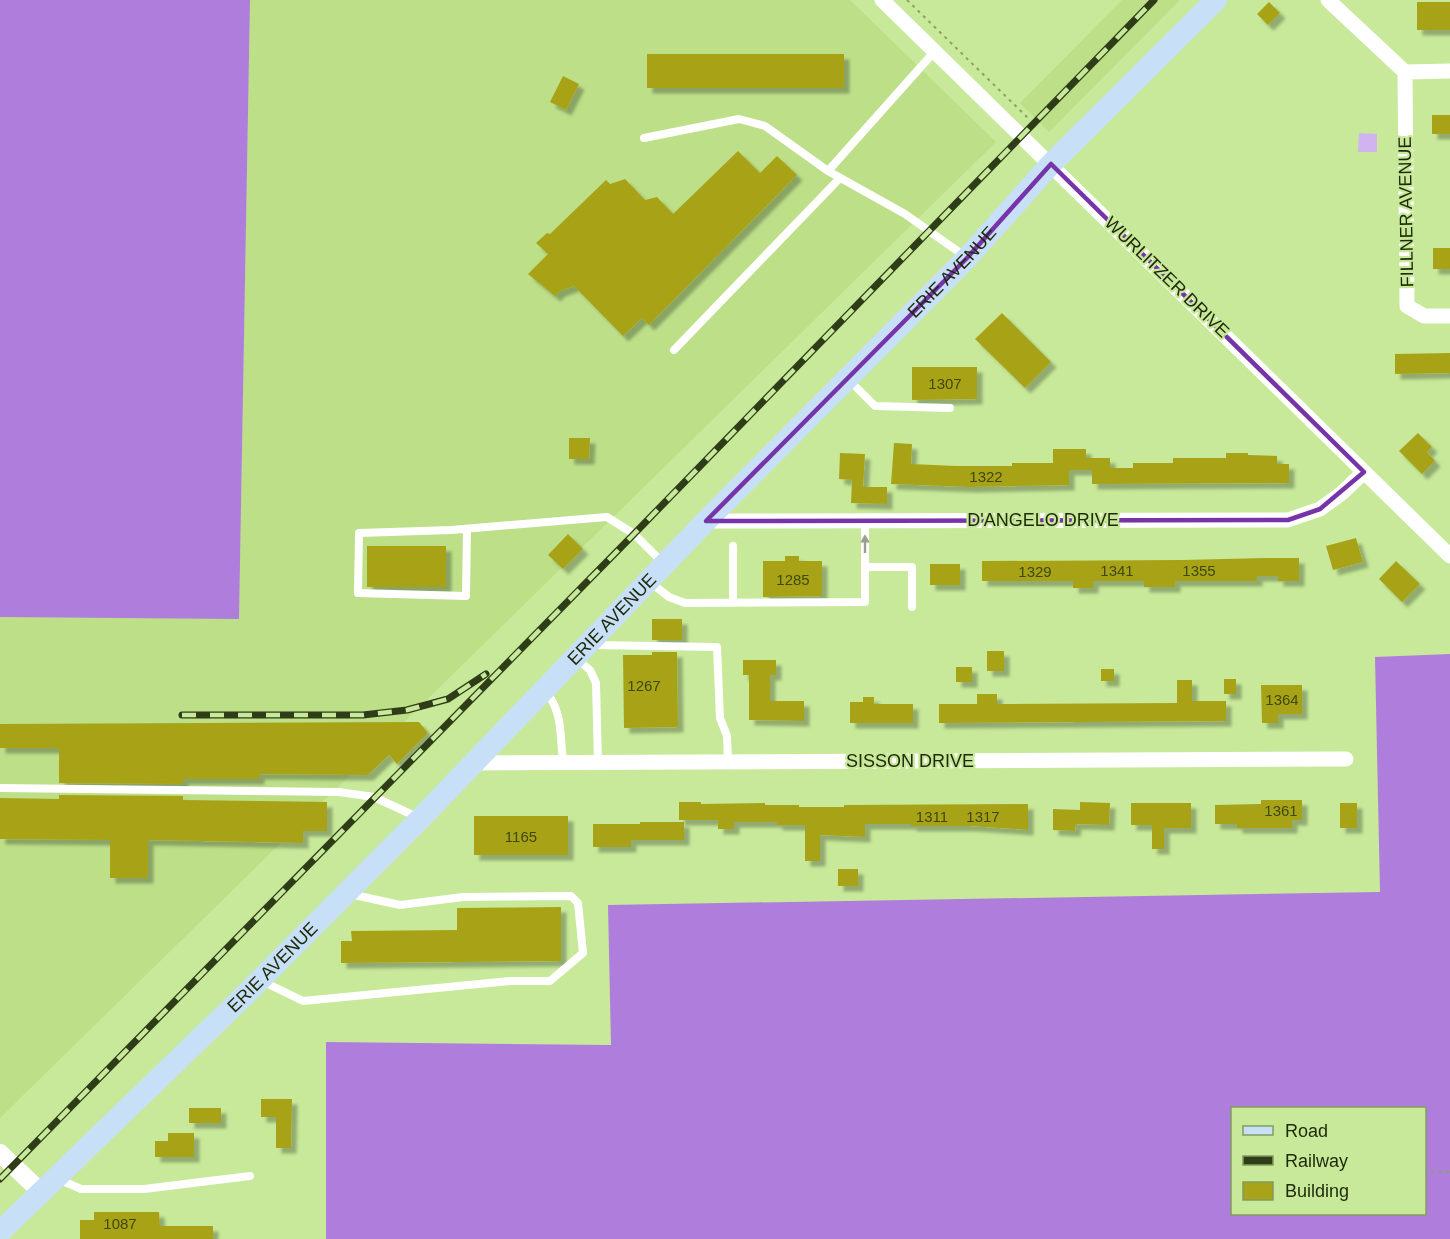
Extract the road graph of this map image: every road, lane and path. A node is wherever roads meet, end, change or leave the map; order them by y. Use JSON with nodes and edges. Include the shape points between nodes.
{"nodes":[{"id":1,"x":882,"y":0,"type":"edge"},
{"id":2,"x":907,"y":0,"type":"edge"},
{"id":3,"x":1216,"y":0,"type":"edge"},
{"id":4,"x":1328,"y":0,"type":"edge"},
{"id":5,"x":935,"y":51,"type":"junction"},
{"id":6,"x":1405,"y":72,"type":"junction"},
{"id":7,"x":1450,"y":72,"type":"edge"},
{"id":8,"x":1029,"y":119,"type":"dead end"},
{"id":9,"x":644,"y":138,"type":"dead end"},
{"id":10,"x":1052,"y":164,"type":"junction"},
{"id":11,"x":828,"y":171,"type":"junction"},
{"id":12,"x":840,"y":178,"type":"junction"},
{"id":13,"x":967,"y":258,"type":"junction"},
{"id":14,"x":1450,"y":316,"type":"edge"},
{"id":15,"x":674,"y":350,"type":"dead end"},
{"id":16,"x":847,"y":378,"type":"junction"},
{"id":17,"x":950,"y":408,"type":"dead end"},
{"id":18,"x":1365,"y":472,"type":"junction"},
{"id":19,"x":706,"y":521,"type":"junction"},
{"id":20,"x":865,"y":521,"type":"junction"},
{"id":21,"x":467,"y":529,"type":"junction"},
{"id":22,"x":733,"y":546,"type":"dead end"},
{"id":23,"x":1450,"y":556,"type":"edge"},
{"id":24,"x":664,"y":564,"type":"junction"},
{"id":25,"x":865,"y":567,"type":"junction"},
{"id":26,"x":649,"y":581,"type":"junction"},
{"id":27,"x":733,"y":603,"type":"junction"},
{"id":28,"x":912,"y":607,"type":"dead end"},
{"id":29,"x":582,"y":651,"type":"junction"},
{"id":30,"x":544,"y":690,"type":"junction"},
{"id":31,"x":1346,"y":759,"type":"dead end"},
{"id":32,"x":563,"y":762,"type":"junction"},
{"id":33,"x":598,"y":762,"type":"junction"},
{"id":34,"x":728,"y":762,"type":"junction"},
{"id":35,"x":474,"y":763,"type":"junction"},
{"id":36,"x":0,"y":788,"type":"edge"},
{"id":37,"x":421,"y":818,"type":"junction"},
{"id":38,"x":347,"y":893,"type":"junction"},
{"id":39,"x":260,"y":980,"type":"junction"},
{"id":40,"x":0,"y":1153,"type":"edge"},
{"id":41,"x":1426,"y":1171,"type":"edge"},
{"id":42,"x":1450,"y":1172,"type":"edge"},
{"id":43,"x":250,"y":1176,"type":"dead end"},
{"id":44,"x":48,"y":1185,"type":"junction"},
{"id":45,"x":0,"y":1232,"type":"edge"}],
"edges":[{"from":1,"to":5,"type":"street","name":"WURLITZER DRIVE"},
{"from":2,"to":8,"type":"path"},
{"from":3,"to":10,"type":"main road","name":"ERIE AVENUE"},
{"from":4,"to":6,"type":"street"},
{"from":5,"to":10,"type":"street","name":"WURLITZER DRIVE"},
{"from":5,"to":11,"type":"lane"},
{"from":6,"to":7,"type":"street"},
{"from":6,"to":14,"type":"street","name":"FILLNER AVENUE","via":[[1407,306],[1424,316]]},
{"from":9,"to":11,"type":"lane","via":[[739,119],[765,126]]},
{"from":10,"to":13,"type":"main road","name":"ERIE AVENUE"},
{"from":10,"to":18,"type":"street","name":"WURLITZER DRIVE"},
{"from":11,"to":12,"type":"lane"},
{"from":12,"to":13,"type":"lane","via":[[905,214]]},
{"from":12,"to":15,"type":"lane"},
{"from":13,"to":16,"type":"main road","name":"ERIE AVENUE"},
{"from":16,"to":17,"type":"lane","via":[[875,406]]},
{"from":16,"to":19,"type":"main road","name":"ERIE AVENUE"},
{"from":18,"to":20,"type":"street","name":"D'ANGELO DRIVE","via":[[1320,509],[1288,519]]},
{"from":18,"to":23,"type":"street","name":"WURLITZER DRIVE"},
{"from":19,"to":20,"type":"street","name":"D'ANGELO DRIVE"},
{"from":19,"to":24,"type":"main road","name":"ERIE AVENUE"},
{"from":25,"to":20,"type":"lane","one_way":true},
{"from":21,"to":21,"type":"lane","via":[[359,533],[358,593],[466,596]]},
{"from":21,"to":24,"type":"lane","via":[[607,517],[634,534]]},
{"from":22,"to":27,"type":"lane"},
{"from":24,"to":26,"type":"main road","name":"ERIE AVENUE"},
{"from":25,"to":27,"type":"lane","via":[[865,602]]},
{"from":25,"to":28,"type":"lane","via":[[912,567]]},
{"from":26,"to":27,"type":"lane","via":[[669,597],[685,603]]},
{"from":26,"to":29,"type":"main road","name":"ERIE AVENUE"},
{"from":29,"to":30,"type":"main road","name":"ERIE AVENUE"},
{"from":29,"to":33,"type":"lane","via":[[596,683]]},
{"from":29,"to":34,"type":"lane","via":[[717,647],[720,718],[727,736]]},
{"from":30,"to":32,"type":"lane","via":[[557,710]]},
{"from":30,"to":35,"type":"main road","name":"ERIE AVENUE"},
{"from":31,"to":34,"type":"street","name":"SISSON DRIVE"},
{"from":32,"to":33,"type":"street","name":"SISSON DRIVE"},
{"from":32,"to":35,"type":"street","name":"SISSON DRIVE"},
{"from":33,"to":34,"type":"street","name":"SISSON DRIVE"},
{"from":35,"to":37,"type":"main road","name":"ERIE AVENUE"},
{"from":36,"to":37,"type":"lane","via":[[339,792],[374,798]]},
{"from":37,"to":38,"type":"main road","name":"ERIE AVENUE"},
{"from":38,"to":39,"type":"main road","name":"ERIE AVENUE"},
{"from":38,"to":39,"type":"lane","via":[[400,905],[463,897],[571,896],[578,903],[583,953],[550,981],[510,981],[303,1001]]},
{"from":39,"to":44,"type":"main road","name":"ERIE AVENUE"},
{"from":40,"to":44,"type":"street"},
{"from":41,"to":42,"type":"path"},
{"from":43,"to":44,"type":"lane","via":[[144,1189]]},
{"from":44,"to":45,"type":"main road","name":"ERIE AVENUE"}]}
